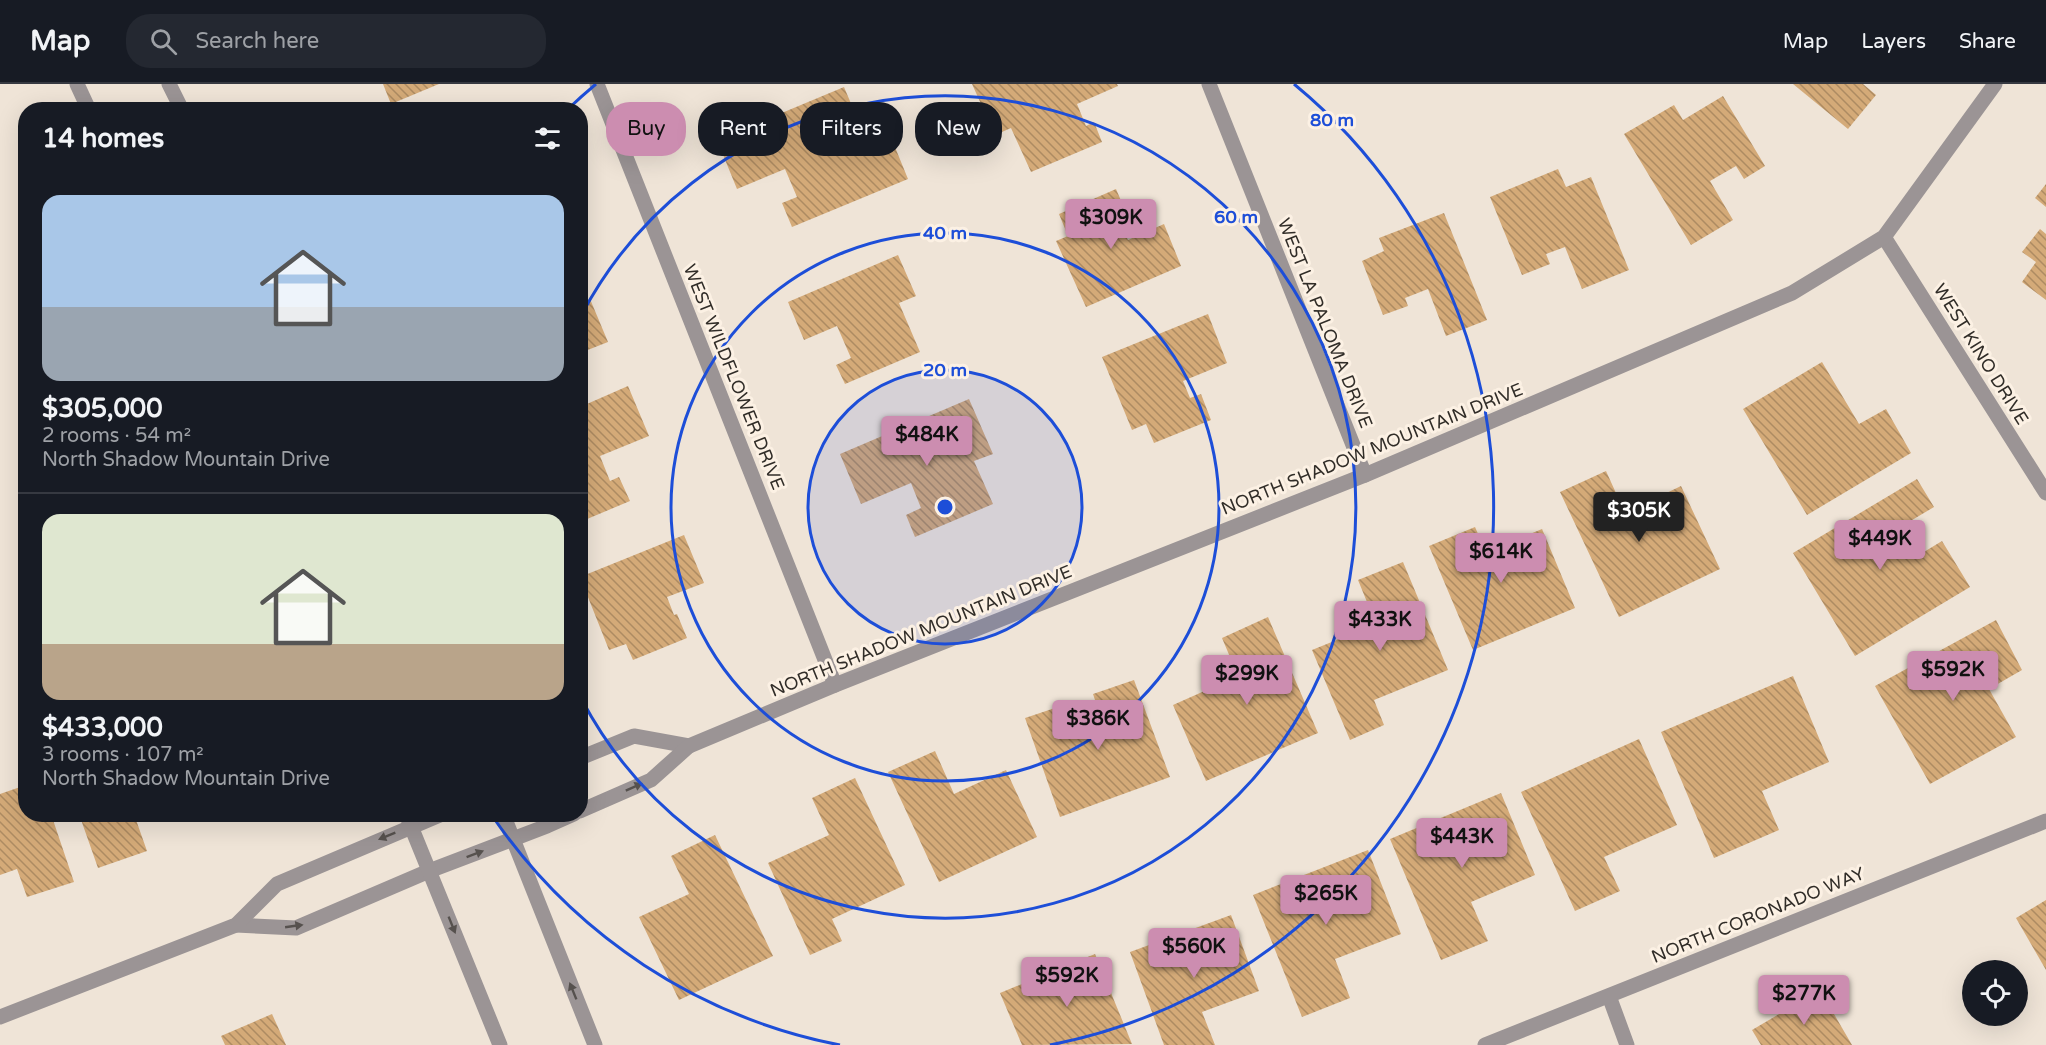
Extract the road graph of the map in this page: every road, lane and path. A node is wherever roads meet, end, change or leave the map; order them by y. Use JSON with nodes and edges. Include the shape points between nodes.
{"nodes":[{"id":1,"x":77,"y":84,"type":"edge"},
{"id":2,"x":169,"y":84,"type":"edge"},
{"id":3,"x":597,"y":84,"type":"edge"},
{"id":4,"x":1209,"y":84,"type":"edge"},
{"id":5,"x":1995,"y":84,"type":"edge"},
{"id":6,"x":85,"y":102,"type":"edge"},
{"id":7,"x":178,"y":102,"type":"edge"},
{"id":8,"x":1884,"y":237,"type":"junction"},
{"id":9,"x":1365,"y":475,"type":"junction"},
{"id":10,"x":2046,"y":492,"type":"edge"},
{"id":11,"x":836,"y":685,"type":"junction"},
{"id":12,"x":689,"y":746,"type":"junction"},
{"id":13,"x":588,"y":755,"type":"edge"},
{"id":14,"x":588,"y":808,"type":"edge"},
{"id":15,"x":2046,"y":821,"type":"edge"},
{"id":16,"x":407,"y":822,"type":"edge"},
{"id":17,"x":409,"y":822,"type":"edge"},
{"id":18,"x":506,"y":822,"type":"edge"},
{"id":19,"x":554,"y":822,"type":"edge"},
{"id":20,"x":513,"y":839,"type":"junction"},
{"id":21,"x":429,"y":871,"type":"junction"},
{"id":22,"x":236,"y":925,"type":"junction"},
{"id":23,"x":1609,"y":996,"type":"junction"},
{"id":24,"x":0,"y":1017,"type":"edge"},
{"id":25,"x":500,"y":1045,"type":"edge"},
{"id":26,"x":595,"y":1045,"type":"edge"},
{"id":27,"x":1485,"y":1045,"type":"edge"},
{"id":28,"x":1626,"y":1045,"type":"edge"}],
"edges":[{"from":1,"to":6,"type":"street"},
{"from":2,"to":7,"type":"street"},
{"from":3,"to":11,"type":"street","name":"WEST WILDFLOWER DRIVE"},
{"from":4,"to":9,"type":"street","name":"WEST LA PALOMA DRIVE"},
{"from":5,"to":8,"type":"street","name":"NORTH SHADOW MOUNTAIN DRIVE"},
{"from":8,"to":9,"type":"street","name":"NORTH SHADOW MOUNTAIN DRIVE","via":[[1792,293]]},
{"from":8,"to":10,"type":"street","name":"WEST KINO DRIVE"},
{"from":9,"to":11,"type":"street","name":"NORTH SHADOW MOUNTAIN DRIVE"},
{"from":11,"to":12,"type":"street","name":"NORTH SHADOW MOUNTAIN DRIVE"},
{"from":12,"to":13,"type":"street","via":[[634,736]]},
{"from":14,"to":12,"type":"street","name":"NORTH SHADOW MOUNTAIN DRIVE","one_way":true,"via":[[651,780]]},
{"from":15,"to":23,"type":"street","name":"NORTH CORONADO WAY"},
{"from":16,"to":22,"type":"street","one_way":true,"via":[[277,884]]},
{"from":17,"to":21,"type":"street"},
{"from":18,"to":20,"type":"street"},
{"from":19,"to":20,"type":"street"},
{"from":21,"to":20,"type":"street","one_way":true},
{"from":26,"to":20,"type":"street","one_way":true},
{"from":22,"to":21,"type":"street","one_way":true,"via":[[296,928]]},
{"from":21,"to":25,"type":"street","one_way":true},
{"from":22,"to":24,"type":"street"},
{"from":23,"to":27,"type":"street","name":"NORTH CORONADO WAY"},
{"from":23,"to":28,"type":"street"}]}
